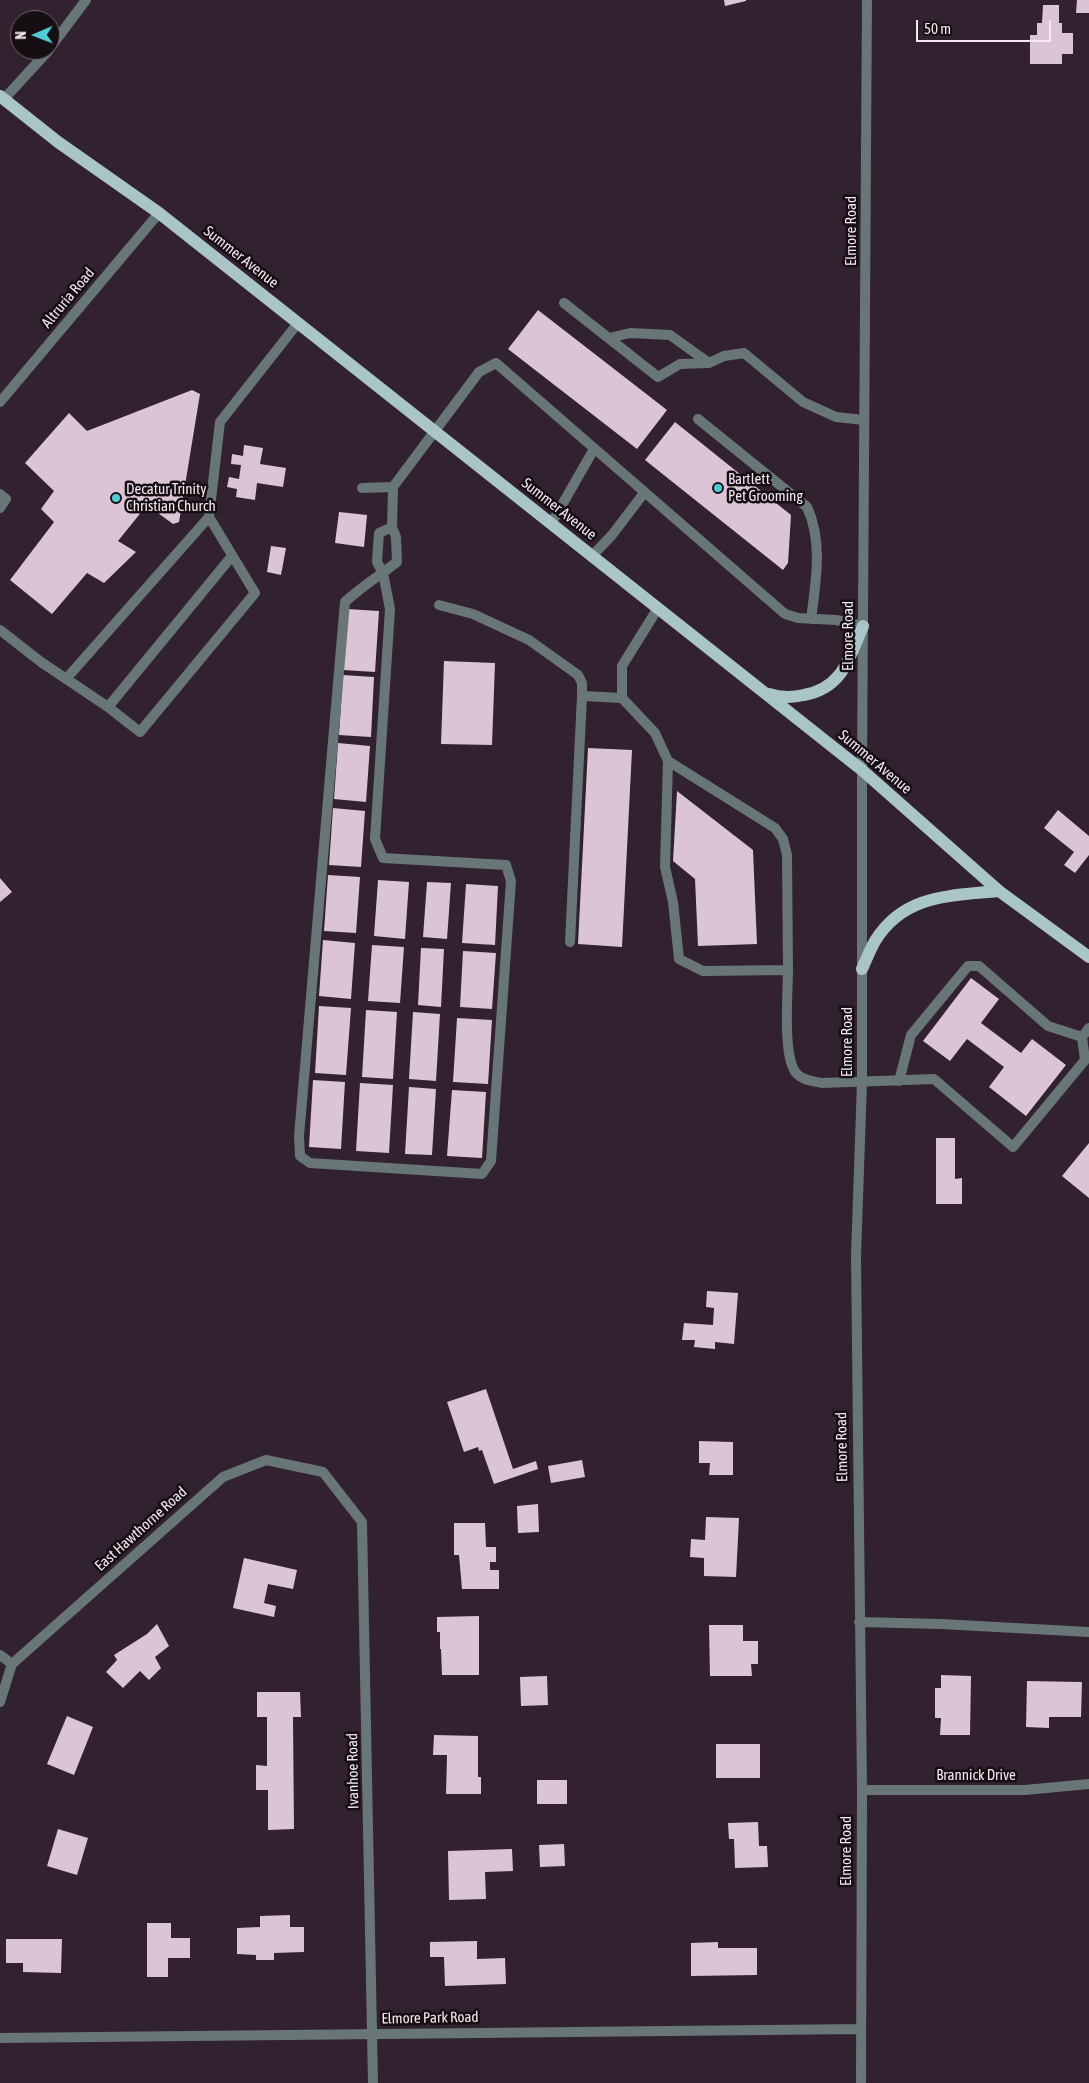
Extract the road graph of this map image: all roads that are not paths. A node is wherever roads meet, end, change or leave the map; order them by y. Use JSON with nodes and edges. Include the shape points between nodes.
{"nodes":[{"id":1,"x":86,"y":0,"type":"edge"},
{"id":2,"x":867,"y":0,"type":"edge"},
{"id":3,"x":60,"y":34,"type":"edge"},
{"id":4,"x":38,"y":60,"type":"edge"},
{"id":5,"x":2,"y":97,"type":"edge"},
{"id":6,"x":159,"y":213,"type":"junction"},
{"id":7,"x":564,"y":303,"type":"dead end"},
{"id":8,"x":298,"y":322,"type":"junction"},
{"id":9,"x":609,"y":338,"type":"junction"},
{"id":10,"x":709,"y":363,"type":"junction"},
{"id":11,"x":0,"y":402,"type":"edge"},
{"id":12,"x":698,"y":419,"type":"dead end"},
{"id":13,"x":864,"y":420,"type":"junction"},
{"id":14,"x":436,"y":432,"type":"junction"},
{"id":15,"x":594,"y":449,"type":"junction"},
{"id":16,"x":393,"y":487,"type":"junction"},
{"id":17,"x":362,"y":488,"type":"dead end"},
{"id":18,"x":644,"y":492,"type":"junction"},
{"id":19,"x":0,"y":494,"type":"edge"},
{"id":20,"x":0,"y":508,"type":"edge"},
{"id":21,"x":209,"y":517,"type":"junction"},
{"id":22,"x":551,"y":524,"type":"junction"},
{"id":23,"x":392,"y":527,"type":"junction"},
{"id":24,"x":232,"y":556,"type":"junction"},
{"id":25,"x":592,"y":556,"type":"junction"},
{"id":26,"x":382,"y":573,"type":"junction"},
{"id":27,"x":439,"y":604,"type":"dead end"},
{"id":28,"x":658,"y":608,"type":"junction"},
{"id":29,"x":811,"y":619,"type":"junction"},
{"id":30,"x":863,"y":626,"type":"junction"},
{"id":31,"x":0,"y":630,"type":"edge"},
{"id":32,"x":66,"y":680,"type":"junction"},
{"id":33,"x":765,"y":692,"type":"junction"},
{"id":34,"x":582,"y":696,"type":"junction"},
{"id":35,"x":622,"y":698,"type":"junction"},
{"id":36,"x":108,"y":707,"type":"junction"},
{"id":37,"x":668,"y":761,"type":"junction"},
{"id":38,"x":862,"y":770,"type":"junction"},
{"id":39,"x":999,"y":891,"type":"junction"},
{"id":40,"x":570,"y":942,"type":"dead end"},
{"id":41,"x":1089,"y":957,"type":"edge"},
{"id":42,"x":862,"y":969,"type":"junction"},
{"id":43,"x":788,"y":970,"type":"junction"},
{"id":44,"x":1089,"y":1028,"type":"edge"},
{"id":45,"x":1082,"y":1037,"type":"junction"},
{"id":46,"x":899,"y":1081,"type":"junction"},
{"id":47,"x":862,"y":1082,"type":"junction"},
{"id":48,"x":323,"y":1472,"type":"joint"},
{"id":49,"x":859,"y":1622,"type":"junction"},
{"id":50,"x":1089,"y":1632,"type":"edge"},
{"id":51,"x":0,"y":1654,"type":"edge"},
{"id":52,"x":12,"y":1664,"type":"junction"},
{"id":53,"x":0,"y":1702,"type":"edge"},
{"id":54,"x":1089,"y":1784,"type":"edge"},
{"id":55,"x":862,"y":1790,"type":"junction"},
{"id":56,"x":860,"y":2029,"type":"junction"},
{"id":57,"x":374,"y":2034,"type":"junction"},
{"id":58,"x":0,"y":2038,"type":"edge"},
{"id":59,"x":374,"y":2083,"type":"edge"},
{"id":60,"x":861,"y":2083,"type":"edge"}],
"edges":[{"from":1,"to":3,"type":"street"},
{"from":2,"to":13,"type":"street","name":"Elmore Road"},
{"from":4,"to":5,"type":"street"},
{"from":5,"to":6,"type":"main road","name":"Summer Avenue","via":[[58,142]]},
{"from":6,"to":8,"type":"main road","name":"Summer Avenue"},
{"from":6,"to":11,"type":"street","name":"Altruria Road"},
{"from":7,"to":9,"type":"street"},
{"from":8,"to":14,"type":"main road","name":"Summer Avenue"},
{"from":8,"to":21,"type":"street","via":[[220,422]]},
{"from":9,"to":10,"type":"street","via":[[630,332],[670,335]]},
{"from":9,"to":10,"type":"street","via":[[658,377],[680,364]]},
{"from":10,"to":13,"type":"street","via":[[724,356],[744,353],[803,402],[836,417]]},
{"from":12,"to":29,"type":"street","via":[[807,507],[814,522],[817,562]]},
{"from":13,"to":30,"type":"street","name":"Elmore Road"},
{"from":14,"to":15,"type":"street","via":[[479,372],[496,363]]},
{"from":14,"to":16,"type":"street"},
{"from":14,"to":22,"type":"main road","name":"Summer Avenue"},
{"from":15,"to":18,"type":"street"},
{"from":15,"to":22,"type":"street"},
{"from":16,"to":17,"type":"street"},
{"from":16,"to":23,"type":"street"},
{"from":18,"to":25,"type":"street"},
{"from":18,"to":29,"type":"street","via":[[786,614]]},
{"from":19,"to":20,"type":"street","via":[[6,500]]},
{"from":21,"to":24,"type":"street"},
{"from":21,"to":32,"type":"street"},
{"from":22,"to":25,"type":"main road","name":"Summer Avenue"},
{"from":23,"to":26,"type":"street","via":[[396,537],[396,562]]},
{"from":23,"to":26,"type":"street","via":[[379,533],[377,562]]},
{"from":24,"to":36,"type":"street"},
{"from":24,"to":36,"type":"street","via":[[255,593],[249,601],[140,732]]},
{"from":25,"to":28,"type":"main road","name":"Summer Avenue"},
{"from":26,"to":26,"type":"street","via":[[390,609],[375,839],[383,858],[506,865],[511,881],[491,1161],[482,1174],[310,1163],[300,1156],[299,1136],[345,602]]},
{"from":27,"to":34,"type":"street","via":[[473,614],[529,640],[578,675],[582,682]]},
{"from":28,"to":33,"type":"main road","name":"Summer Avenue"},
{"from":28,"to":35,"type":"street","via":[[622,666]]},
{"from":29,"to":30,"type":"street"},
{"from":30,"to":33,"type":"main road","via":[[844,671],[831,686],[814,694],[796,697],[782,698]]},
{"from":30,"to":38,"type":"street","name":"Elmore Road"},
{"from":31,"to":32,"type":"street"},
{"from":32,"to":36,"type":"street"},
{"from":33,"to":38,"type":"main road","name":"Summer Avenue"},
{"from":34,"to":35,"type":"street"},
{"from":34,"to":40,"type":"street"},
{"from":35,"to":37,"type":"street","via":[[656,733]]},
{"from":37,"to":43,"type":"street","via":[[775,828],[783,839],[787,855]]},
{"from":37,"to":43,"type":"street","via":[[665,867],[673,902],[679,959],[703,971]]},
{"from":38,"to":39,"type":"main road","name":"Summer Avenue"},
{"from":38,"to":42,"type":"street","name":"Elmore Road"},
{"from":39,"to":41,"type":"main road","name":"Summer Avenue"},
{"from":39,"to":42,"type":"main road","via":[[941,897],[911,906],[886,926],[874,942]]},
{"from":42,"to":47,"type":"street","name":"Elmore Road"},
{"from":43,"to":47,"type":"street","via":[[789,1055],[795,1072],[804,1080],[822,1083]]},
{"from":44,"to":45,"type":"street"},
{"from":45,"to":46,"type":"street","via":[[1048,1026],[979,966],[968,966],[911,1035]]},
{"from":45,"to":46,"type":"street","via":[[1085,1060],[1013,1147],[934,1079]]},
{"from":46,"to":47,"type":"street"},
{"from":47,"to":49,"type":"street","name":"Elmore Road","via":[[856,1256]]},
{"from":48,"to":52,"type":"street","name":"East Hawthorne Road","via":[[266,1460],[223,1477]]},
{"from":48,"to":57,"type":"street","name":"Ivanhoe Road","via":[[362,1522]]},
{"from":49,"to":50,"type":"street"},
{"from":49,"to":55,"type":"street","name":"Elmore Road"},
{"from":51,"to":52,"type":"street"},
{"from":52,"to":53,"type":"street"},
{"from":54,"to":55,"type":"street","name":"Brannick Drive","via":[[1025,1790]]},
{"from":55,"to":56,"type":"street","name":"Elmore Road"},
{"from":56,"to":57,"type":"street","name":"Elmore Park Road"},
{"from":56,"to":60,"type":"street","name":"Elmore Road"},
{"from":57,"to":58,"type":"street","name":"Elmore Park Road"},
{"from":57,"to":59,"type":"street","name":"Ivanhoe Road"}]}
